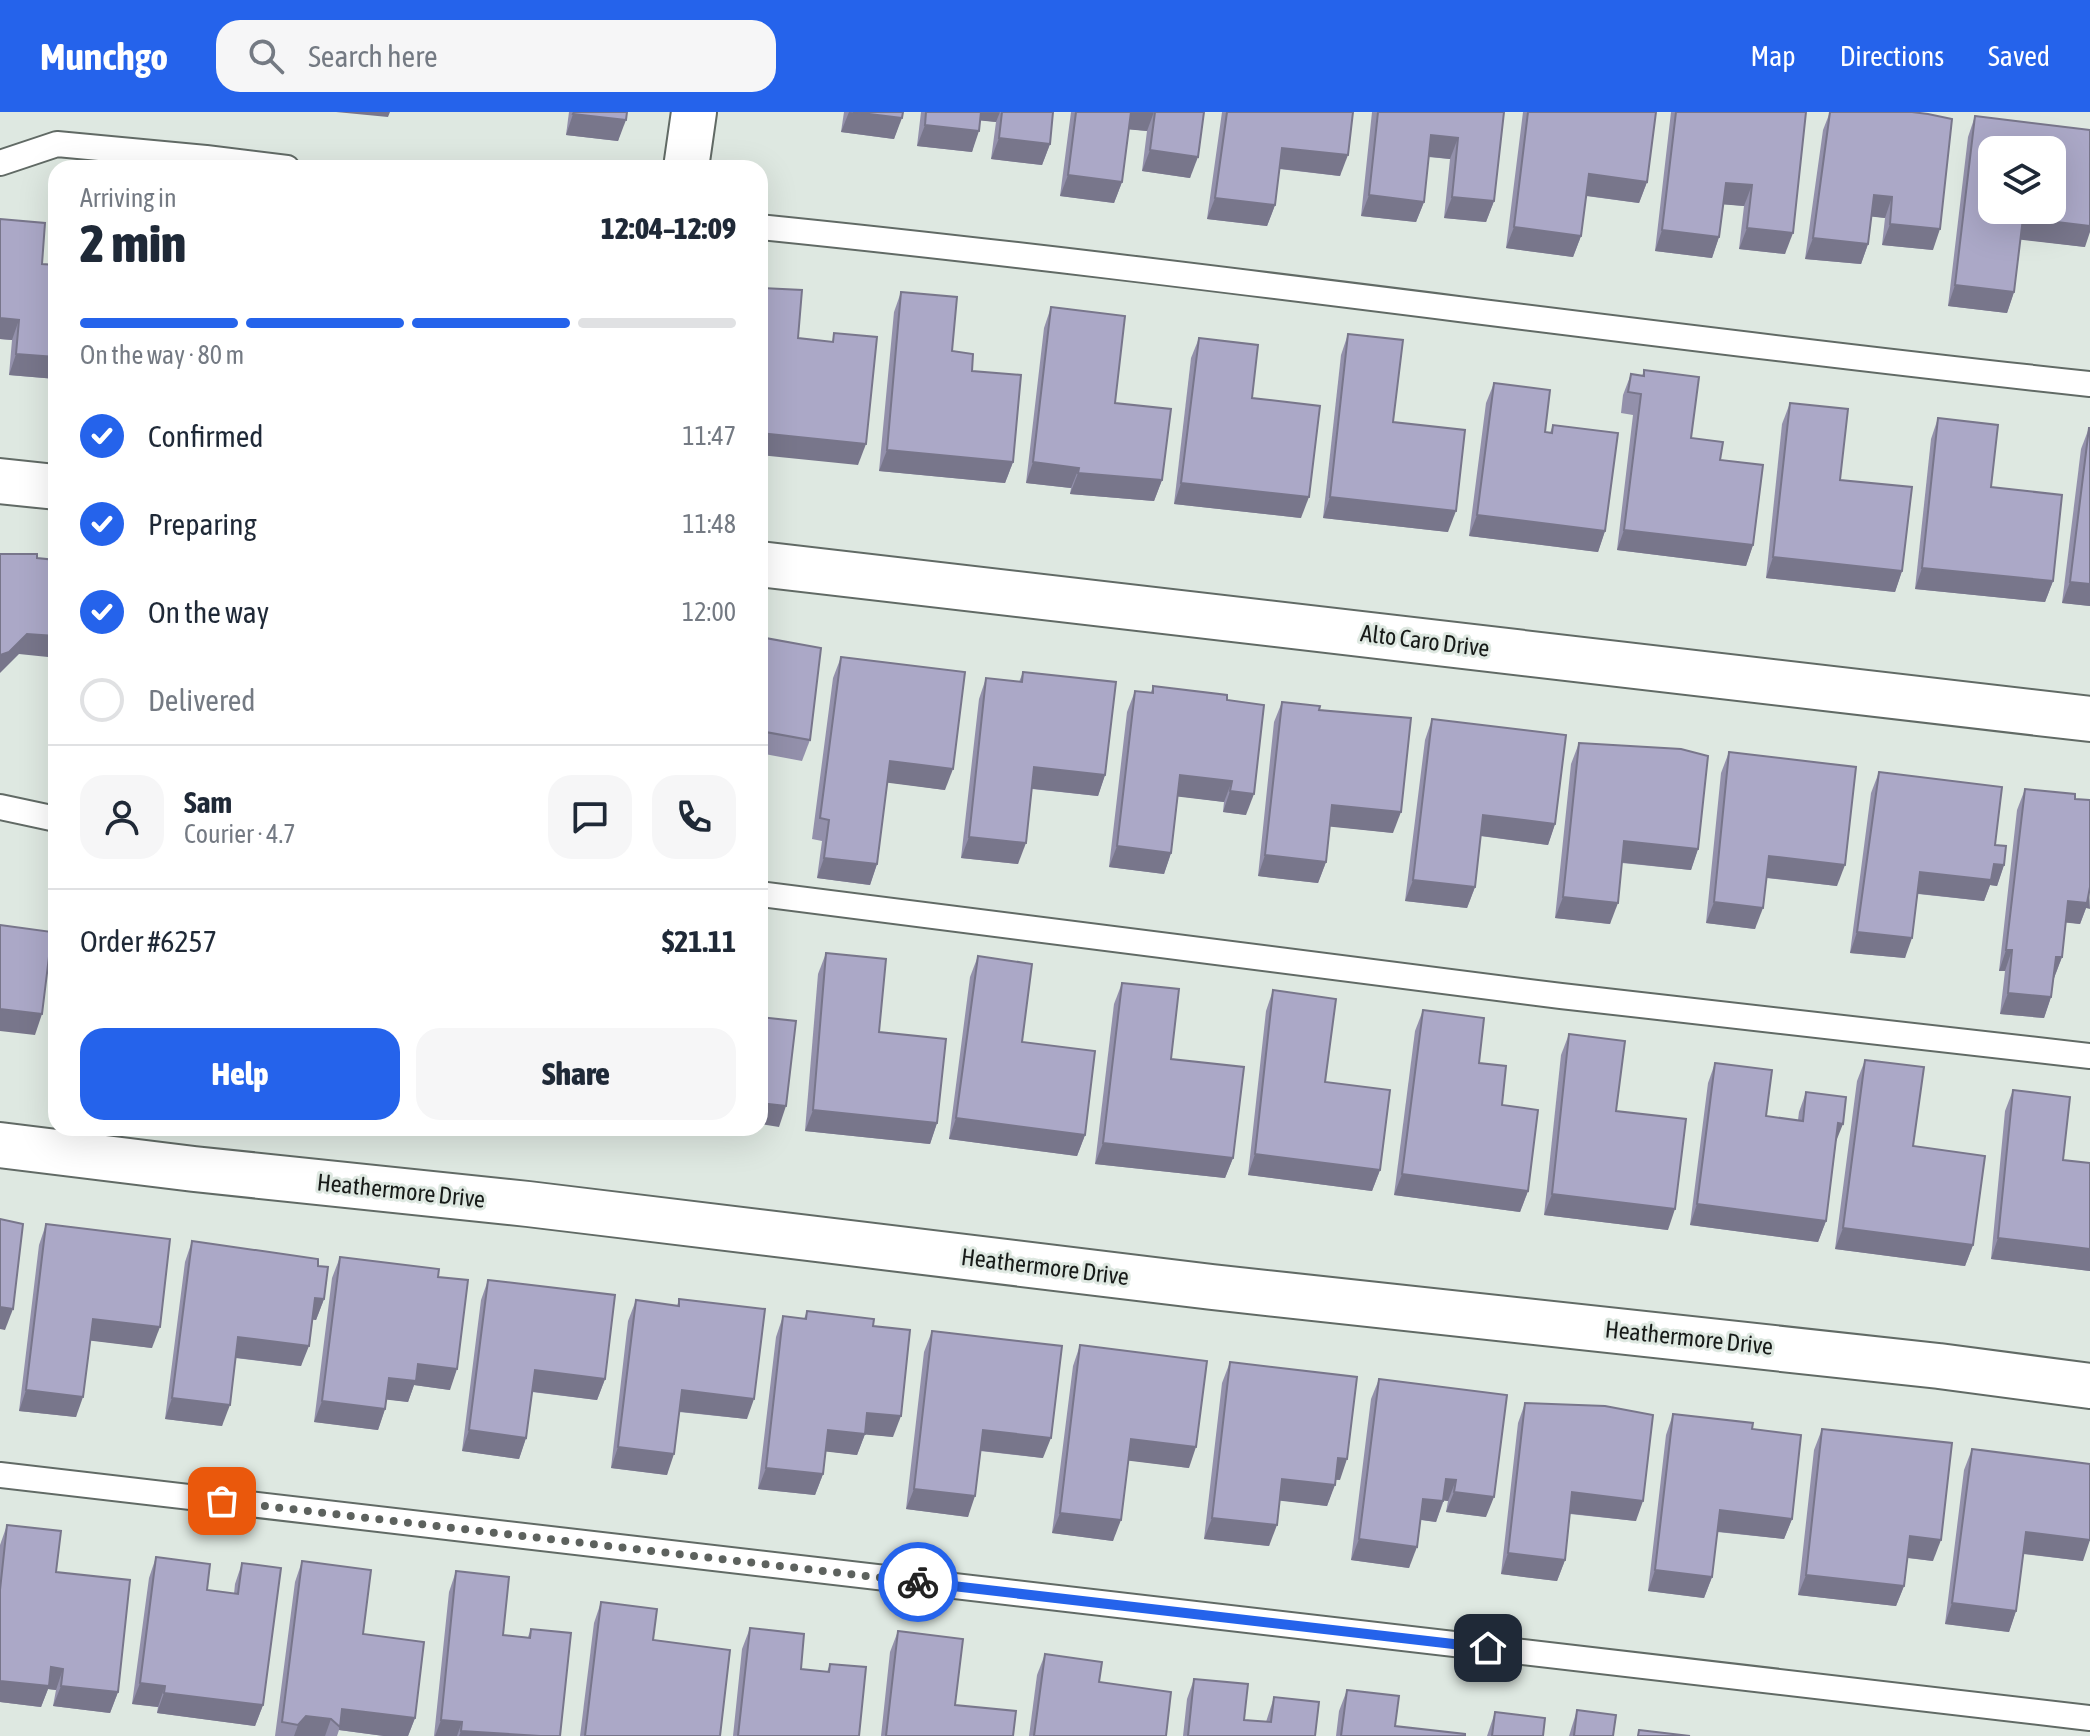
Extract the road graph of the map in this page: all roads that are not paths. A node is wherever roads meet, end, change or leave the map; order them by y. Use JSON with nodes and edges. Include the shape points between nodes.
{"nodes":[{"id":1,"x":694,"y":112,"type":"edge"},
{"id":2,"x":222,"y":160,"type":"edge"},
{"id":3,"x":687,"y":160,"type":"edge"},
{"id":4,"x":0,"y":163,"type":"edge"},
{"id":5,"x":768,"y":228,"type":"edge"},
{"id":6,"x":2090,"y":384,"type":"edge"},
{"id":7,"x":0,"y":481,"type":"edge"},
{"id":8,"x":48,"y":486,"type":"edge"},
{"id":9,"x":768,"y":565,"type":"edge"},
{"id":10,"x":2090,"y":719,"type":"edge"},
{"id":11,"x":0,"y":807,"type":"edge"},
{"id":12,"x":48,"y":817,"type":"edge"},
{"id":13,"x":768,"y":895,"type":"edge"},
{"id":14,"x":2090,"y":1056,"type":"edge"},
{"id":15,"x":0,"y":1145,"type":"edge"},
{"id":16,"x":2090,"y":1386,"type":"edge"},
{"id":17,"x":0,"y":1475,"type":"edge"},
{"id":18,"x":2090,"y":1718,"type":"edge"}],
"edges":[{"from":1,"to":3,"type":"street"},
{"from":2,"to":4,"type":"lane","via":[[57,144]]},
{"from":5,"to":6,"type":"lane"},
{"from":7,"to":8,"type":"street"},
{"from":9,"to":10,"type":"street","name":"Alto Caro Drive"},
{"from":11,"to":12,"type":"lane"},
{"from":13,"to":14,"type":"lane","via":[[1561,996]]},
{"from":15,"to":16,"type":"street","name":"Heathermore Drive"},
{"from":17,"to":18,"type":"lane"}]}
